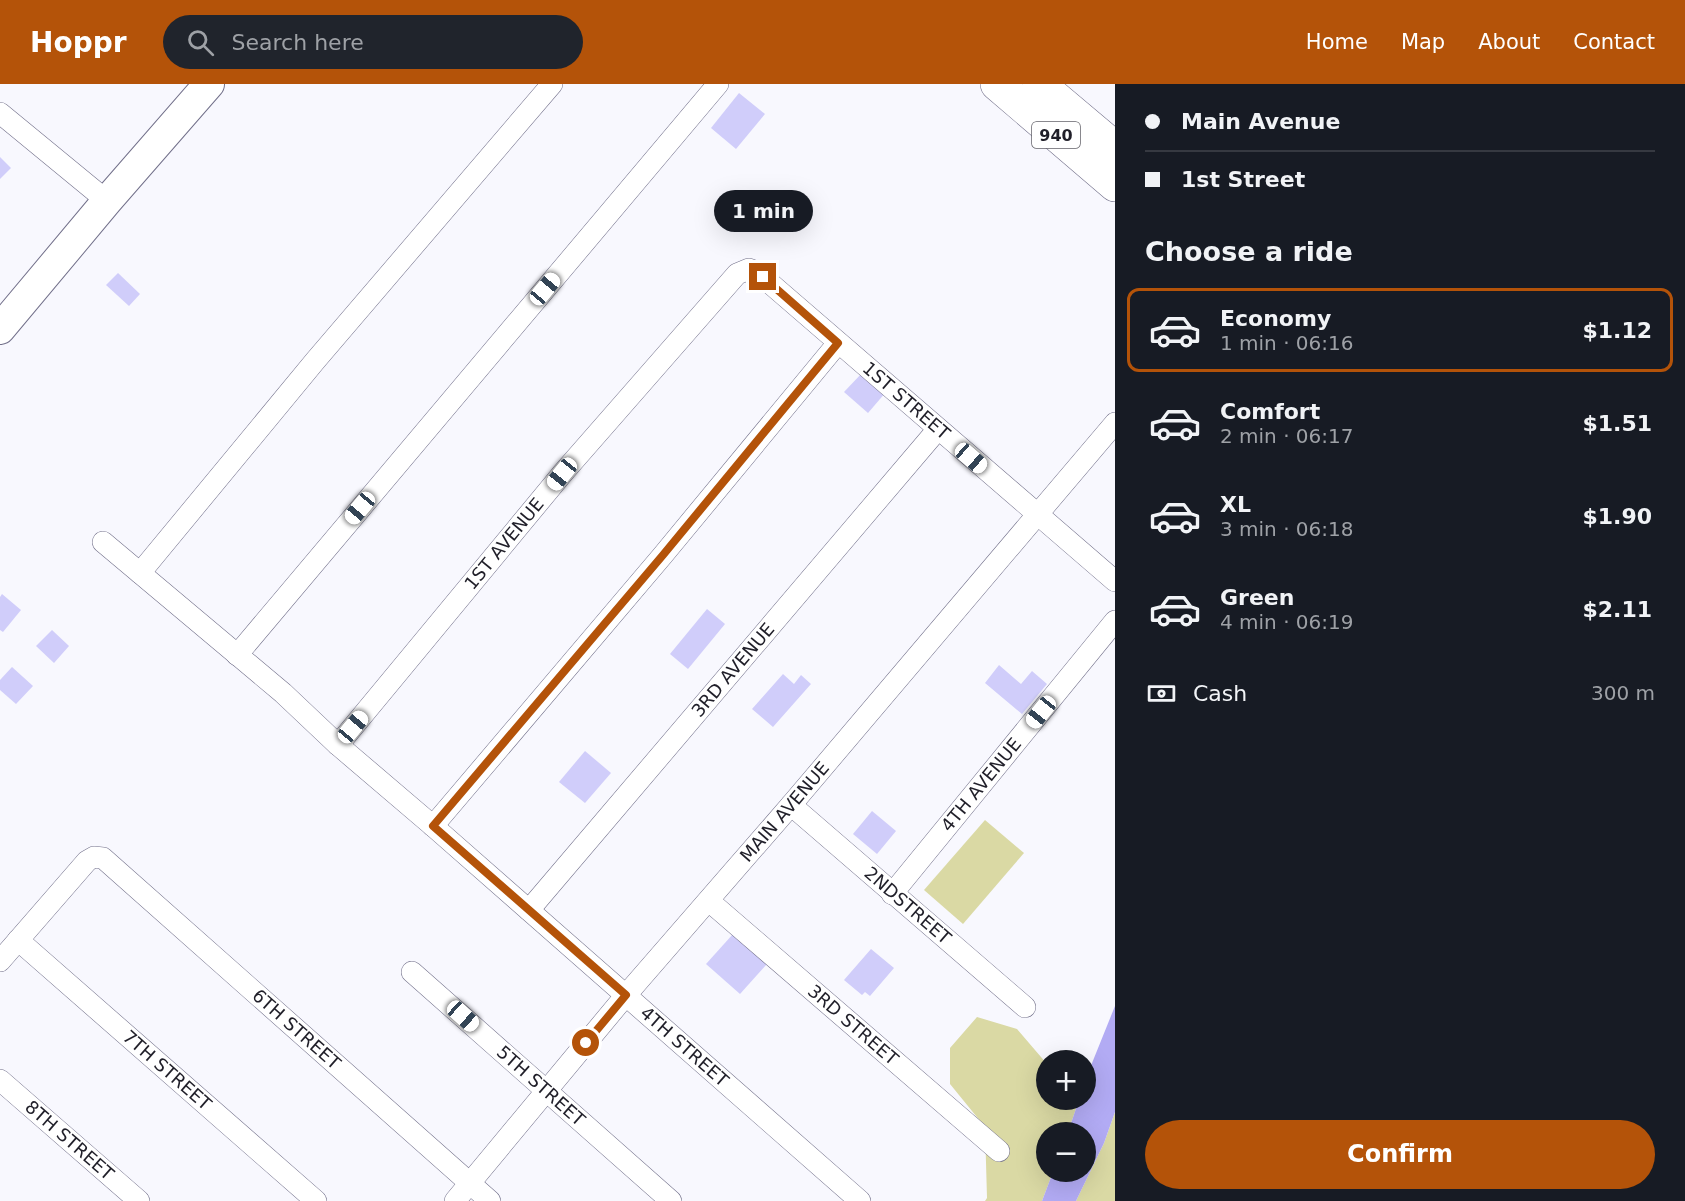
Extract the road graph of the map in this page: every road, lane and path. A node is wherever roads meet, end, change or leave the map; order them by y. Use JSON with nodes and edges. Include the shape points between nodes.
{"nodes":[{"id":1,"x":209,"y":84,"type":"edge"},
{"id":2,"x":552,"y":84,"type":"edge"},
{"id":3,"x":997,"y":84,"type":"edge"},
{"id":4,"x":1039,"y":84,"type":"edge"},
{"id":5,"x":715,"y":85,"type":"edge"},
{"id":6,"x":0,"y":113,"type":"edge"},
{"id":7,"x":1115,"y":148,"type":"edge"},
{"id":8,"x":1115,"y":184,"type":"edge"},
{"id":9,"x":107,"y":201,"type":"junction"},
{"id":10,"x":749,"y":269,"type":"joint"},
{"id":11,"x":0,"y":329,"type":"edge"},
{"id":12,"x":838,"y":343,"type":"junction"},
{"id":13,"x":1115,"y":423,"type":"edge"},
{"id":14,"x":938,"y":429,"type":"junction"},
{"id":15,"x":1038,"y":515,"type":"junction"},
{"id":16,"x":103,"y":542,"type":"dead end"},
{"id":17,"x":140,"y":573,"type":"junction"},
{"id":18,"x":1115,"y":581,"type":"edge"},
{"id":19,"x":1115,"y":621,"type":"edge"},
{"id":20,"x":237,"y":655,"type":"junction"},
{"id":21,"x":338,"y":745,"type":"junction"},
{"id":22,"x":791,"y":805,"type":"junction"},
{"id":23,"x":433,"y":826,"type":"junction"},
{"id":24,"x":892,"y":894,"type":"junction"},
{"id":25,"x":709,"y":901,"type":"junction"},
{"id":26,"x":530,"y":910,"type":"junction"},
{"id":27,"x":18,"y":940,"type":"junction"},
{"id":28,"x":0,"y":961,"type":"edge"},
{"id":29,"x":412,"y":972,"type":"dead end"},
{"id":30,"x":626,"y":995,"type":"junction"},
{"id":31,"x":1025,"y":1007,"type":"dead end"},
{"id":32,"x":0,"y":1080,"type":"edge"},
{"id":33,"x":547,"y":1091,"type":"junction"},
{"id":34,"x":999,"y":1151,"type":"dead end"},
{"id":35,"x":470,"y":1183,"type":"junction"},
{"id":36,"x":139,"y":1201,"type":"edge"},
{"id":37,"x":316,"y":1201,"type":"edge"},
{"id":38,"x":455,"y":1201,"type":"edge"},
{"id":39,"x":490,"y":1201,"type":"edge"},
{"id":40,"x":671,"y":1201,"type":"edge"},
{"id":41,"x":860,"y":1201,"type":"edge"}],
"edges":[{"from":1,"to":9,"type":"main road"},
{"from":2,"to":17,"type":"street"},
{"from":3,"to":8,"type":"highway","number":"940"},
{"from":4,"to":7,"type":"highway","number":"940"},
{"from":5,"to":20,"type":"street"},
{"from":6,"to":9,"type":"street"},
{"from":9,"to":11,"type":"main road"},
{"from":10,"to":12,"type":"street","name":"1ST STREET"},
{"from":10,"to":21,"type":"street","name":"1ST AVENUE","via":[[737,274],[562,474]]},
{"from":12,"to":14,"type":"street","name":"1ST STREET"},
{"from":12,"to":23,"type":"street"},
{"from":13,"to":15,"type":"street","name":"MAIN AVENUE"},
{"from":14,"to":15,"type":"street","name":"1ST STREET"},
{"from":14,"to":26,"type":"street","name":"3RD AVENUE"},
{"from":15,"to":18,"type":"street","name":"1ST STREET"},
{"from":15,"to":22,"type":"street","name":"MAIN AVENUE"},
{"from":16,"to":17,"type":"street","name":"4TH STREET"},
{"from":17,"to":20,"type":"street","name":"4TH STREET"},
{"from":19,"to":24,"type":"street","name":"4TH AVENUE"},
{"from":20,"to":21,"type":"street","name":"4TH STREET"},
{"from":21,"to":23,"type":"street","name":"4TH STREET"},
{"from":22,"to":24,"type":"street","name":"2NDSTREET"},
{"from":22,"to":25,"type":"street","name":"MAIN AVENUE"},
{"from":23,"to":26,"type":"street","name":"4TH STREET"},
{"from":24,"to":31,"type":"street","name":"2NDSTREET"},
{"from":25,"to":30,"type":"street","name":"MAIN AVENUE"},
{"from":25,"to":34,"type":"street","name":"3RD STREET"},
{"from":26,"to":30,"type":"street","name":"4TH STREET"},
{"from":27,"to":28,"type":"street"},
{"from":27,"to":35,"type":"street","name":"6TH STREET","via":[[87,861],[103,858]]},
{"from":27,"to":37,"type":"street","name":"7TH STREET"},
{"from":29,"to":33,"type":"street","name":"5TH STREET"},
{"from":30,"to":33,"type":"street","name":"MAIN AVENUE"},
{"from":30,"to":41,"type":"street","name":"4TH STREET"},
{"from":32,"to":36,"type":"street","name":"8TH STREET"},
{"from":33,"to":35,"type":"street","name":"MAIN AVENUE"},
{"from":33,"to":40,"type":"street","name":"5TH STREET"},
{"from":35,"to":38,"type":"street","name":"MAIN AVENUE"},
{"from":35,"to":39,"type":"street","name":"6TH STREET"}]}
